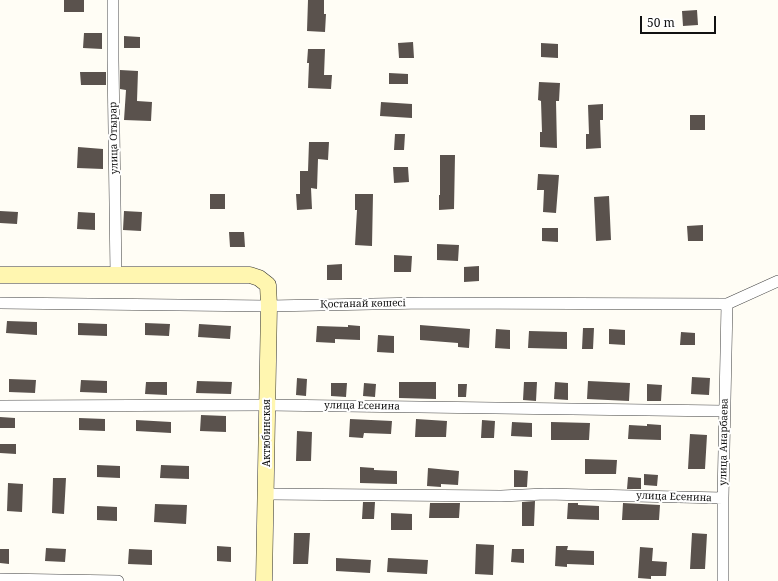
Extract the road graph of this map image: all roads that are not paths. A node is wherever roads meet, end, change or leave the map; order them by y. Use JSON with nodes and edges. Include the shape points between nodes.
{"nodes":[{"id":1,"x":113,"y":0,"type":"edge"},
{"id":2,"x":0,"y":275,"type":"edge"},
{"id":3,"x":116,"y":275,"type":"junction"},
{"id":4,"x":778,"y":281,"type":"edge"},
{"id":5,"x":0,"y":303,"type":"edge"},
{"id":6,"x":726,"y":304,"type":"junction"},
{"id":7,"x":269,"y":306,"type":"junction"},
{"id":8,"x":0,"y":406,"type":"edge"},
{"id":9,"x":267,"y":406,"type":"junction"},
{"id":10,"x":724,"y":411,"type":"junction"},
{"id":11,"x":266,"y":494,"type":"junction"},
{"id":12,"x":723,"y":498,"type":"junction"},
{"id":13,"x":0,"y":579,"type":"edge"},
{"id":14,"x":118,"y":581,"type":"edge"},
{"id":15,"x":264,"y":581,"type":"edge"},
{"id":16,"x":723,"y":581,"type":"edge"}],
"edges":[{"from":1,"to":3,"type":"street","name":"улица Отырар"},
{"from":2,"to":3,"type":"street"},
{"from":3,"to":7,"type":"street","name":"Актюбинская","via":[[250,275],[268,285]]},
{"from":4,"to":6,"type":"street"},
{"from":5,"to":7,"type":"street","name":"Қостанай көшесі"},
{"from":6,"to":7,"type":"street","name":"Қостанай көшесі","via":[[424,303]]},
{"from":6,"to":10,"type":"street","name":"улица Анарбаева"},
{"from":7,"to":9,"type":"street","name":"Актюбинская"},
{"from":8,"to":9,"type":"street","name":"улица Есенина"},
{"from":9,"to":10,"type":"street","name":"улица Есенина"},
{"from":9,"to":11,"type":"street","name":"Актюбинская"},
{"from":10,"to":12,"type":"street","name":"улица Анарбаева"},
{"from":11,"to":12,"type":"street","name":"улица Есенина","via":[[545,494]]},
{"from":11,"to":15,"type":"street","name":"Актюбинская"},
{"from":12,"to":16,"type":"street","name":"улица Анарбаева"},
{"from":13,"to":14,"type":"street"}]}
